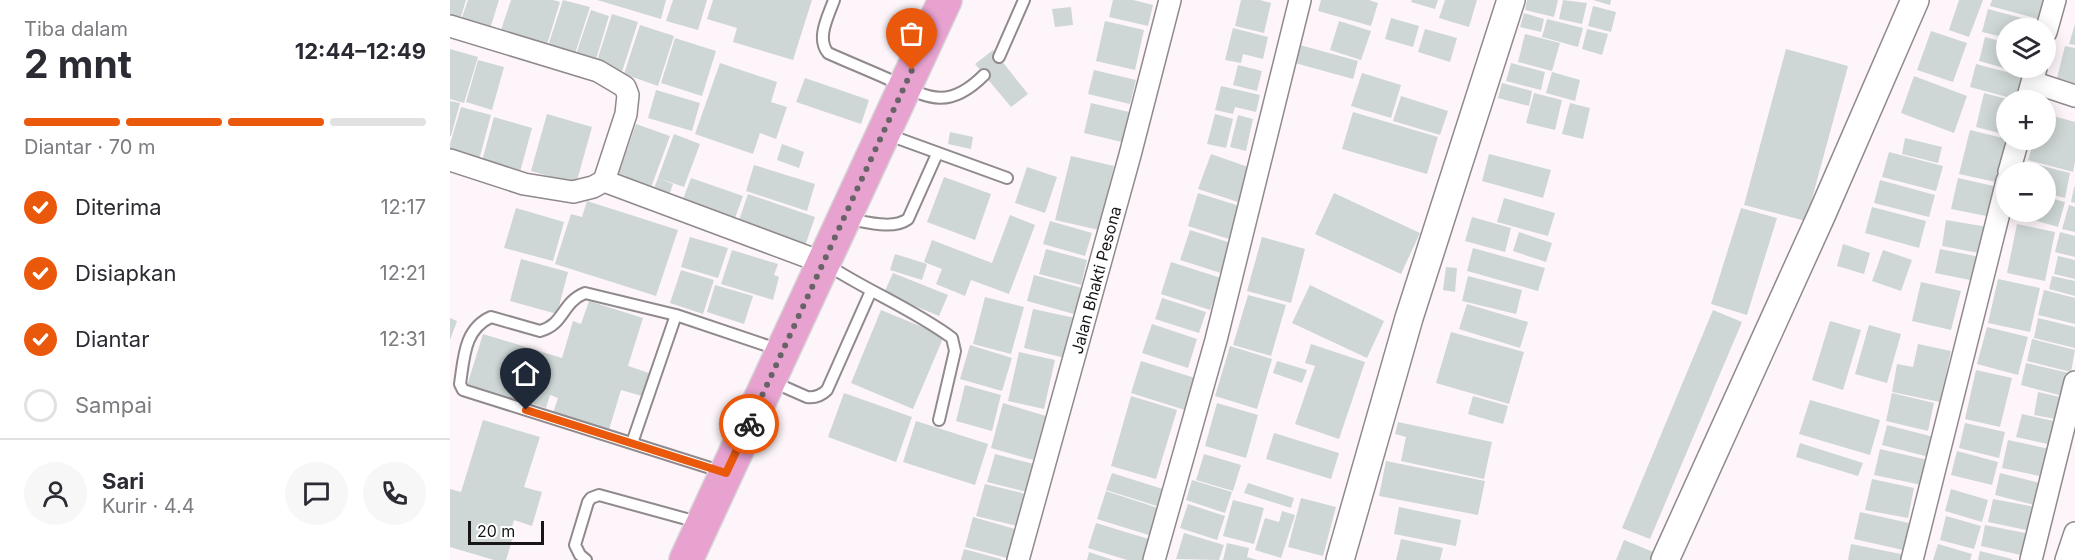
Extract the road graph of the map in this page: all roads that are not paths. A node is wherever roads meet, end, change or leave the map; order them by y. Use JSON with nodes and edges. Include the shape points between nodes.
{"nodes":[{"id":1,"x":834,"y":0,"type":"edge"},
{"id":2,"x":945,"y":0,"type":"edge"},
{"id":3,"x":1024,"y":0,"type":"edge"},
{"id":4,"x":1170,"y":0,"type":"edge"},
{"id":5,"x":1300,"y":0,"type":"edge"},
{"id":6,"x":1511,"y":0,"type":"edge"},
{"id":7,"x":1914,"y":0,"type":"edge"},
{"id":8,"x":2055,"y":0,"type":"edge"},
{"id":9,"x":2050,"y":18,"type":"edge"},
{"id":10,"x":450,"y":26,"type":"edge"},
{"id":11,"x":999,"y":57,"type":"dead end"},
{"id":12,"x":984,"y":75,"type":"dead end"},
{"id":13,"x":2032,"y":83,"type":"edge"},
{"id":14,"x":903,"y":88,"type":"junction"},
{"id":15,"x":2075,"y":96,"type":"edge"},
{"id":16,"x":882,"y":133,"type":"junction"},
{"id":17,"x":937,"y":154,"type":"junction"},
{"id":18,"x":450,"y":160,"type":"edge"},
{"id":19,"x":1007,"y":178,"type":"dead end"},
{"id":20,"x":604,"y":181,"type":"junction"},
{"id":21,"x":843,"y":219,"type":"junction"},
{"id":22,"x":1997,"y":222,"type":"edge"},
{"id":23,"x":824,"y":263,"type":"junction"},
{"id":24,"x":871,"y":291,"type":"junction"},
{"id":25,"x":676,"y":315,"type":"junction"},
{"id":26,"x":783,"y":351,"type":"junction"},
{"id":27,"x":770,"y":380,"type":"junction"},
{"id":28,"x":2075,"y":382,"type":"edge"},
{"id":29,"x":939,"y":420,"type":"dead end"},
{"id":30,"x":633,"y":443,"type":"junction"},
{"id":31,"x":726,"y":473,"type":"junction"},
{"id":32,"x":702,"y":524,"type":"junction"},
{"id":33,"x":2075,"y":533,"type":"edge"},
{"id":34,"x":688,"y":559,"type":"edge"},
{"id":35,"x":586,"y":560,"type":"edge"},
{"id":36,"x":1018,"y":560,"type":"edge"},
{"id":37,"x":1154,"y":560,"type":"edge"},
{"id":38,"x":1340,"y":560,"type":"edge"},
{"id":39,"x":1665,"y":560,"type":"edge"},
{"id":40,"x":1912,"y":560,"type":"edge"},
{"id":41,"x":2031,"y":560,"type":"edge"},
{"id":42,"x":2066,"y":560,"type":"edge"}],
"edges":[{"from":1,"to":14,"type":"lane","via":[[822,46],[828,53]]},
{"from":2,"to":14,"type":"highway"},
{"from":3,"to":11,"type":"lane"},
{"from":4,"to":36,"type":"street","name":"Jalan Bhakti Pesona"},
{"from":5,"to":37,"type":"street","via":[[1216,340]]},
{"from":6,"to":38,"type":"street","via":[[1409,318]]},
{"from":7,"to":39,"type":"street"},
{"from":8,"to":9,"type":"street"},
{"from":10,"to":20,"type":"street","via":[[598,71],[625,87],[626,114]]},
{"from":12,"to":14,"type":"lane","via":[[949,98],[929,98]]},
{"from":13,"to":15,"type":"street"},
{"from":14,"to":16,"type":"highway"},
{"from":16,"to":17,"type":"lane"},
{"from":16,"to":21,"type":"highway"},
{"from":17,"to":19,"type":"lane"},
{"from":17,"to":21,"type":"lane","via":[[908,219],[888,224]]},
{"from":18,"to":20,"type":"street","via":[[524,184],[573,192]]},
{"from":20,"to":23,"type":"street"},
{"from":21,"to":23,"type":"highway"},
{"from":22,"to":40,"type":"street"},
{"from":23,"to":24,"type":"lane"},
{"from":23,"to":26,"type":"highway"},
{"from":24,"to":27,"type":"lane","via":[[822,395],[807,397]]},
{"from":24,"to":29,"type":"lane","via":[[952,338],[955,351]]},
{"from":25,"to":26,"type":"lane"},
{"from":25,"to":30,"type":"lane"},
{"from":25,"to":30,"type":"lane","via":[[585,293],[575,297],[548,329],[540,331],[491,316],[474,329],[468,341],[460,384],[463,390]]},
{"from":26,"to":27,"type":"highway"},
{"from":27,"to":31,"type":"highway"},
{"from":28,"to":41,"type":"street"},
{"from":30,"to":31,"type":"lane"},
{"from":31,"to":32,"type":"highway"},
{"from":32,"to":34,"type":"highway"},
{"from":32,"to":35,"type":"lane","via":[[599,495],[588,502],[575,545]]},
{"from":33,"to":42,"type":"street"}]}
